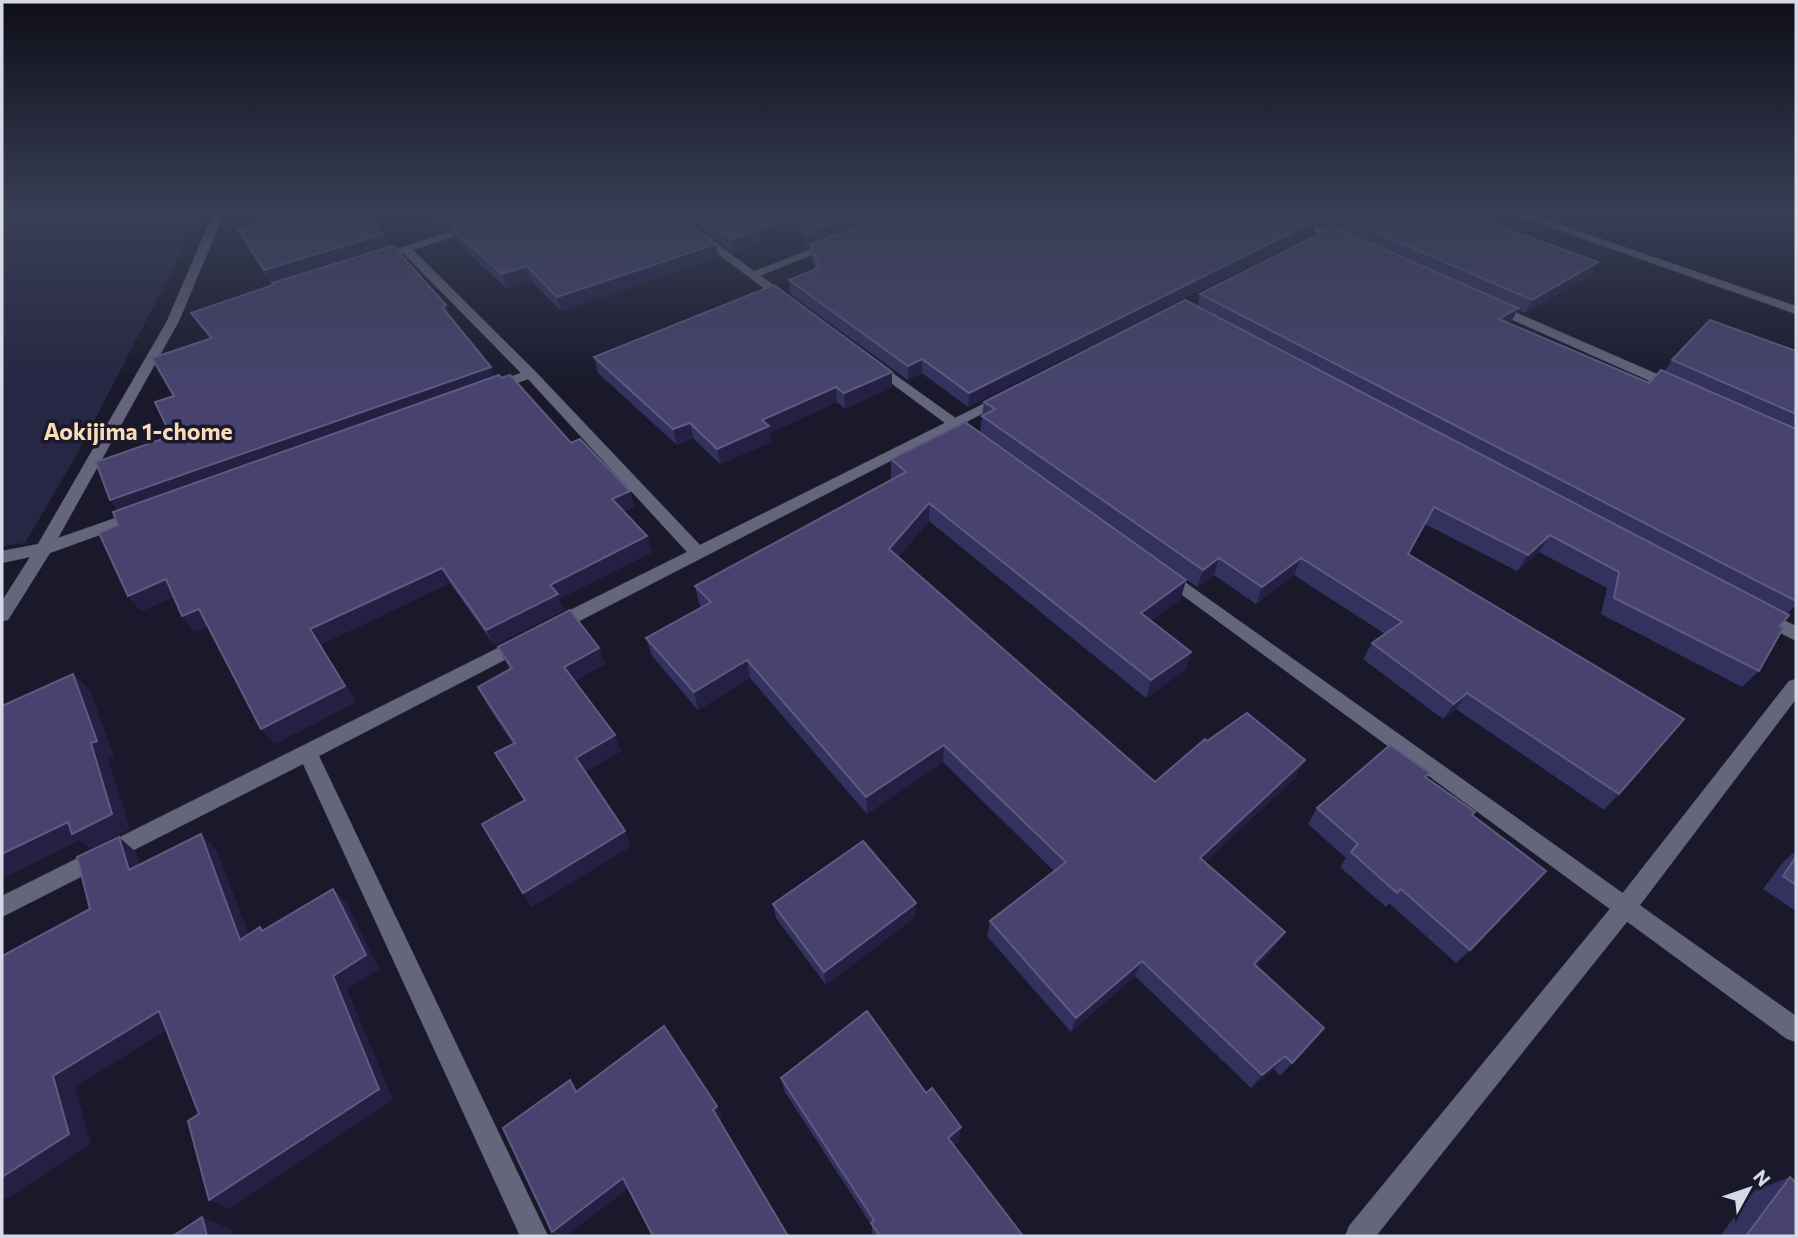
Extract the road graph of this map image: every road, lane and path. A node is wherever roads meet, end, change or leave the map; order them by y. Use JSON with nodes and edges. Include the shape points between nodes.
{"nodes":[{"id":1,"x":197,"y":272,"type":"edge"},
{"id":2,"x":429,"y":272,"type":"edge"},
{"id":3,"x":750,"y":272,"type":"edge"},
{"id":4,"x":759,"y":272,"type":"edge"},
{"id":5,"x":1685,"y":272,"type":"edge"},
{"id":6,"x":753,"y":274,"type":"junction"},
{"id":7,"x":1480,"y":301,"type":"edge"},
{"id":8,"x":798,"y":307,"type":"edge"},
{"id":9,"x":1796,"y":310,"type":"edge"},
{"id":10,"x":865,"y":357,"type":"edge"},
{"id":11,"x":530,"y":374,"type":"junction"},
{"id":12,"x":1682,"y":391,"type":"edge"},
{"id":13,"x":477,"y":393,"type":"edge"},
{"id":14,"x":1015,"y":393,"type":"edge"},
{"id":15,"x":955,"y":424,"type":"junction"},
{"id":16,"x":988,"y":448,"type":"edge"},
{"id":17,"x":149,"y":511,"type":"edge"},
{"id":18,"x":44,"y":550,"type":"junction"},
{"id":19,"x":698,"y":553,"type":"junction"},
{"id":20,"x":2,"y":557,"type":"edge"},
{"id":21,"x":1145,"y":560,"type":"edge"},
{"id":22,"x":1747,"y":608,"type":"edge"},
{"id":23,"x":2,"y":615,"type":"edge"},
{"id":24,"x":1796,"y":634,"type":"edge"},
{"id":25,"x":1796,"y":686,"type":"edge"},
{"id":26,"x":307,"y":752,"type":"junction"},
{"id":27,"x":1626,"y":906,"type":"junction"},
{"id":28,"x":2,"y":907,"type":"edge"},
{"id":29,"x":1796,"y":1030,"type":"edge"},
{"id":30,"x":534,"y":1236,"type":"edge"},
{"id":31,"x":1359,"y":1236,"type":"edge"}],
"edges":[{"from":1,"to":18,"type":"street","via":[[179,319]]},
{"from":2,"to":11,"type":"street"},
{"from":3,"to":6,"type":"street"},
{"from":4,"to":6,"type":"street"},
{"from":5,"to":9,"type":"street"},
{"from":6,"to":8,"type":"street"},
{"from":7,"to":12,"type":"street"},
{"from":10,"to":15,"type":"street"},
{"from":11,"to":13,"type":"street"},
{"from":11,"to":19,"type":"street"},
{"from":14,"to":15,"type":"street"},
{"from":15,"to":16,"type":"street"},
{"from":15,"to":19,"type":"street"},
{"from":17,"to":18,"type":"street"},
{"from":18,"to":20,"type":"street"},
{"from":18,"to":23,"type":"street"},
{"from":19,"to":26,"type":"street"},
{"from":21,"to":27,"type":"street"},
{"from":22,"to":24,"type":"street"},
{"from":25,"to":27,"type":"street"},
{"from":26,"to":28,"type":"street"},
{"from":26,"to":30,"type":"street"},
{"from":27,"to":29,"type":"street"},
{"from":27,"to":31,"type":"street"}]}
